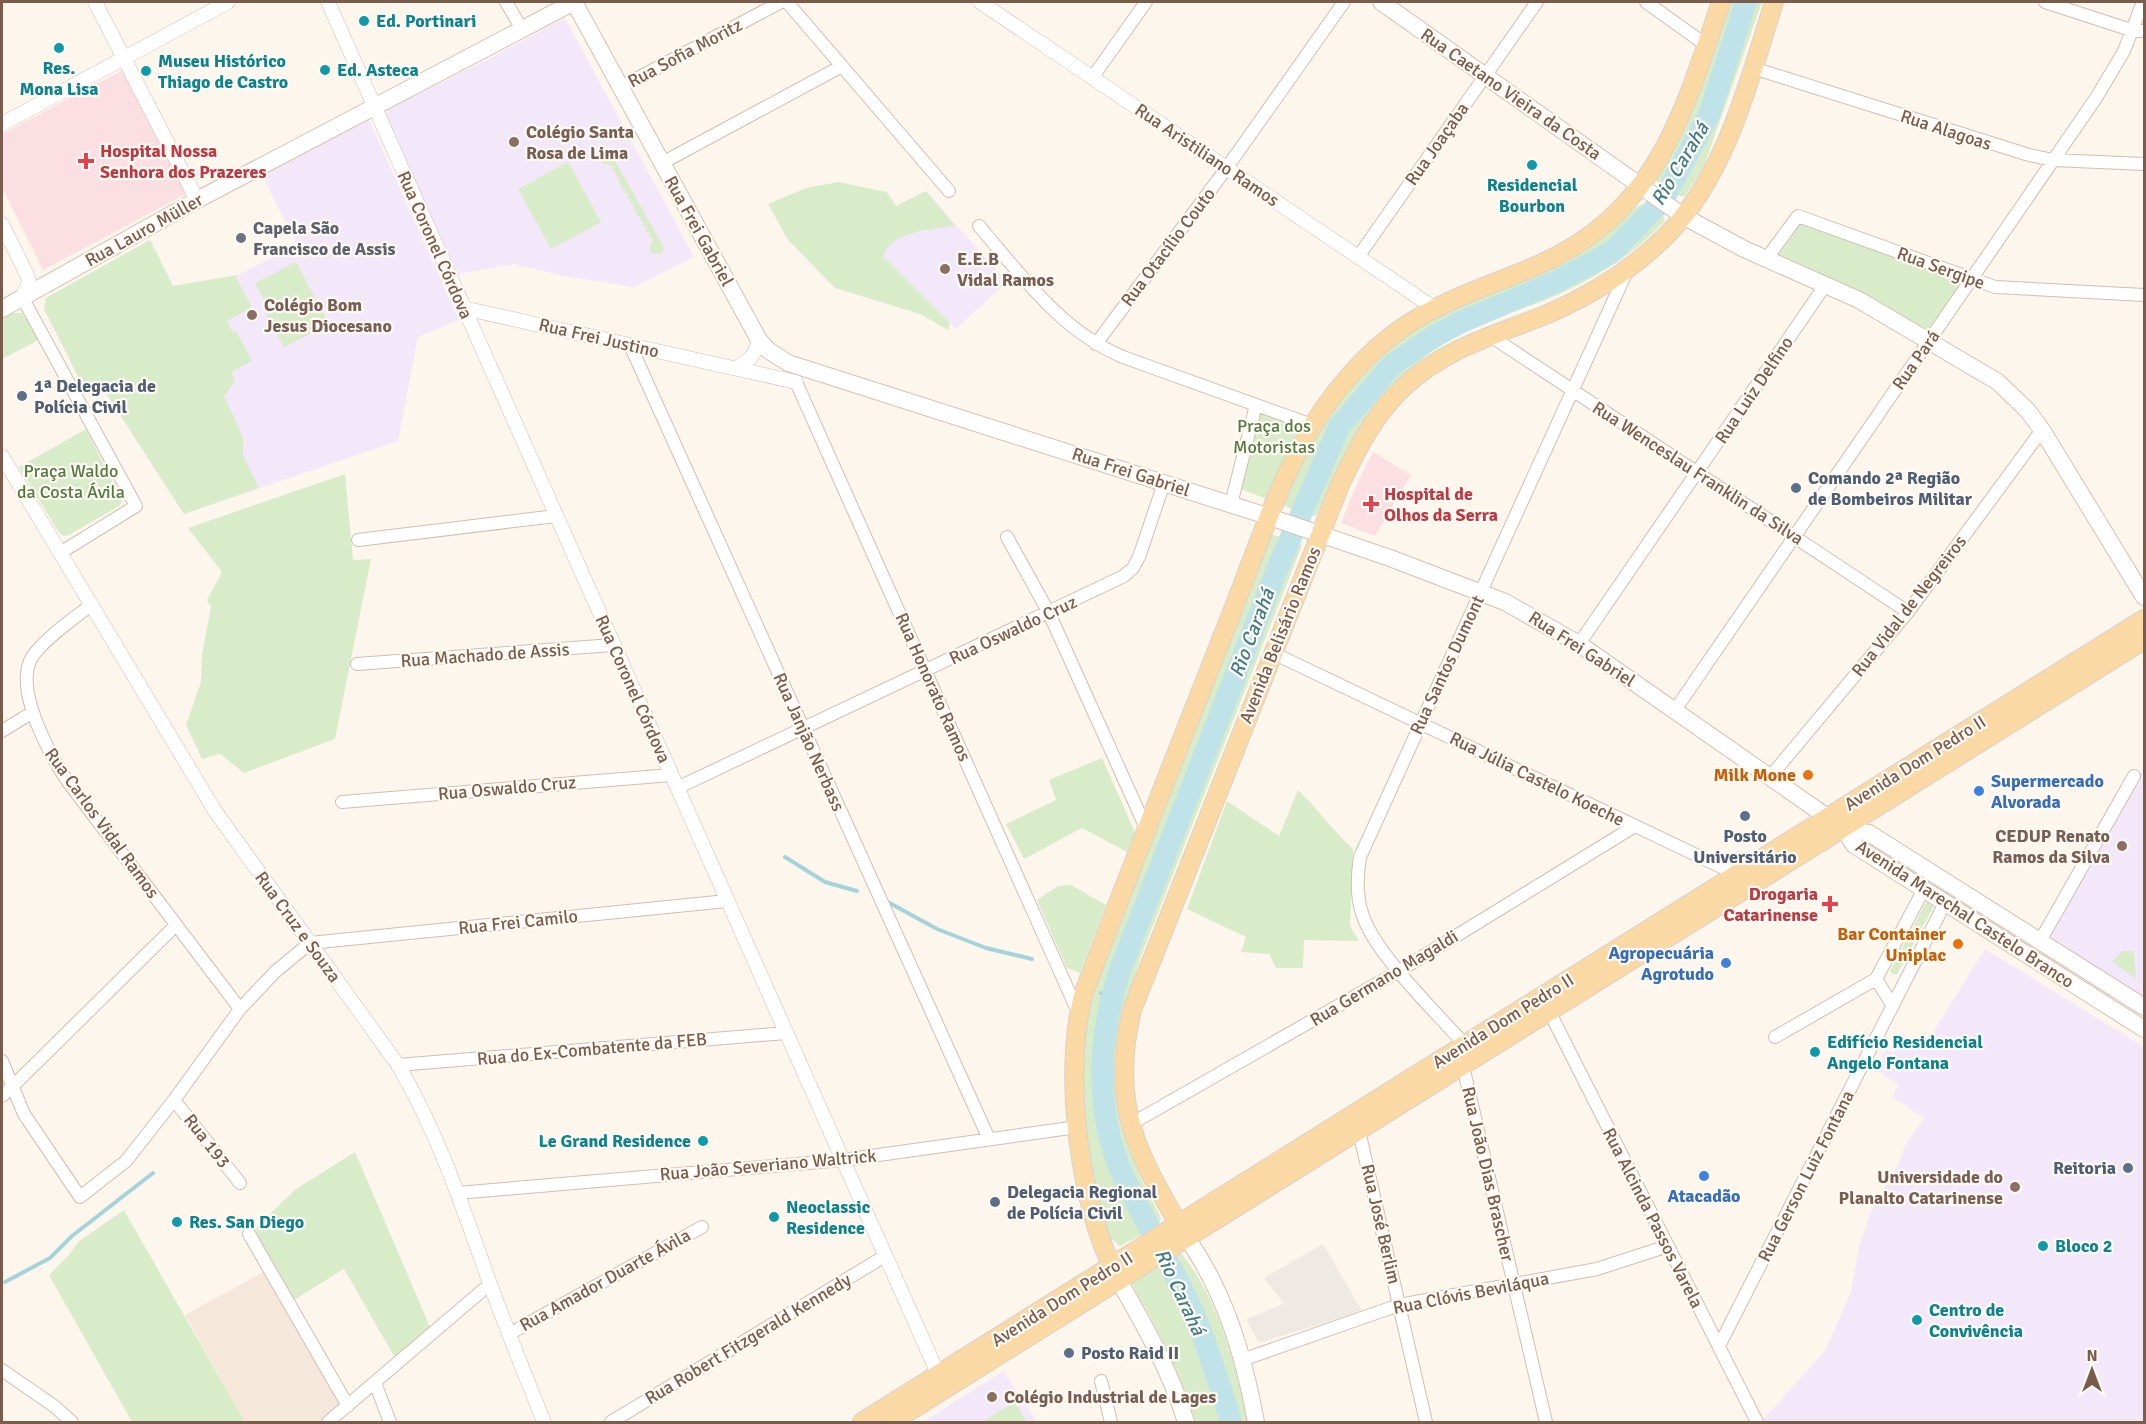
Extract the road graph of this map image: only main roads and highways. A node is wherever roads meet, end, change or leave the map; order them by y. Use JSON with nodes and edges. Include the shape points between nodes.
{"nodes":[{"id":1,"x":574,"y":2,"type":"edge"},
{"id":2,"x":1381,"y":2,"type":"edge"},
{"id":3,"x":1721,"y":2,"type":"edge"},
{"id":4,"x":1774,"y":2,"type":"edge"},
{"id":5,"x":1647,"y":190,"type":"junction"},
{"id":6,"x":1679,"y":213,"type":"junction"},
{"id":7,"x":2,"y":309,"type":"edge"},
{"id":8,"x":1275,"y":518,"type":"junction"},
{"id":9,"x":1315,"y":532,"type":"junction"},
{"id":10,"x":2145,"y":597,"type":"edge"},
{"id":11,"x":2145,"y":620,"type":"edge"},
{"id":12,"x":2145,"y":640,"type":"edge"},
{"id":13,"x":1827,"y":817,"type":"junction"},
{"id":14,"x":1844,"y":828,"type":"junction"},
{"id":15,"x":1947,"y":883,"type":"junction"},
{"id":16,"x":1924,"y":889,"type":"junction"},
{"id":17,"x":1946,"y":903,"type":"junction"},
{"id":18,"x":2145,"y":1007,"type":"edge"},
{"id":19,"x":2145,"y":1029,"type":"edge"},
{"id":20,"x":1180,"y":1234,"type":"junction"},
{"id":21,"x":1115,"y":1274,"type":"junction"},
{"id":22,"x":862,"y":1422,"type":"edge"},
{"id":23,"x":892,"y":1422,"type":"edge"},
{"id":24,"x":1186,"y":1422,"type":"edge"},
{"id":25,"x":1256,"y":1422,"type":"edge"}],
"edges":[{"from":1,"to":7,"type":"main road","name":"Rua Lauro Müller","via":[[197,200]]},
{"from":1,"to":8,"type":"main road","name":"Rua Frei Gabriel","via":[[768,350],[788,363]]},
{"from":2,"to":5,"type":"main road","name":"Rua Caetano Vieira da Costa"},
{"from":3,"to":5,"type":"main road","via":[[1689,94]]},
{"from":4,"to":6,"type":"main road","name":"Avenida Belisário Ramos","via":[[1725,145],[1701,193]]},
{"from":5,"to":6,"type":"main road","name":"Rua Caetano Vieira da Costa"},
{"from":5,"to":8,"type":"main road","via":[[1564,253],[1413,320],[1366,358],[1312,425],[1289,470]]},
{"from":6,"to":9,"type":"main road","name":"Avenida Belisário Ramos","via":[[1667,234],[1628,268],[1574,302],[1471,342],[1405,386],[1385,407],[1353,458]]},
{"from":6,"to":10,"type":"main road","name":"Rua Caetano Vieira da Costa","via":[[1720,237],[1859,300],[1998,382],[2042,430]]},
{"from":8,"to":9,"type":"main road","name":"Rua Frei Gabriel"},
{"from":8,"to":21,"type":"main road","via":[[1146,828],[1078,1012],[1073,1061],[1077,1127],[1090,1200]]},
{"from":9,"to":13,"type":"main road","name":"Rua Frei Gabriel","via":[[1480,592],[1528,614],[1579,644]]},
{"from":9,"to":20,"type":"main road","name":"Avenida Belisário Ramos","via":[[1273,653],[1127,1031],[1124,1076],[1131,1124],[1147,1168]]},
{"from":11,"to":13,"type":"main road","name":"Avenida Dom Pedro II"},
{"from":12,"to":14,"type":"main road","name":"Avenida Dom Pedro II"},
{"from":13,"to":14,"type":"main road","name":"Rua Frei Gabriel"},
{"from":13,"to":20,"type":"main road","name":"Avenida Dom Pedro II","via":[[1465,1045]]},
{"from":14,"to":15,"type":"main road","name":"Avenida Marechal Castelo Branco","via":[[1869,833]]},
{"from":14,"to":16,"type":"main road","name":"Avenida Marechal Castelo Branco","via":[[1854,845]]},
{"from":14,"to":20,"type":"main road","name":"Avenida Dom Pedro II","via":[[1359,1131]]},
{"from":15,"to":16,"type":"main road"},
{"from":15,"to":17,"type":"main road"},
{"from":15,"to":18,"type":"main road","name":"Avenida Marechal Castelo Branco"},
{"from":16,"to":17,"type":"main road","name":"Avenida Marechal Castelo Branco"},
{"from":17,"to":19,"type":"main road","name":"Avenida Marechal Castelo Branco"},
{"from":20,"to":21,"type":"main road","name":"Avenida Dom Pedro II"},
{"from":20,"to":25,"type":"main road","name":"Avenida Belisário Ramos","via":[[1220,1293],[1242,1360]]},
{"from":21,"to":22,"type":"main road","name":"Avenida Dom Pedro II"},
{"from":21,"to":23,"type":"main road","name":"Avenida Dom Pedro II"},
{"from":21,"to":24,"type":"main road","via":[[1159,1352]]}]}
